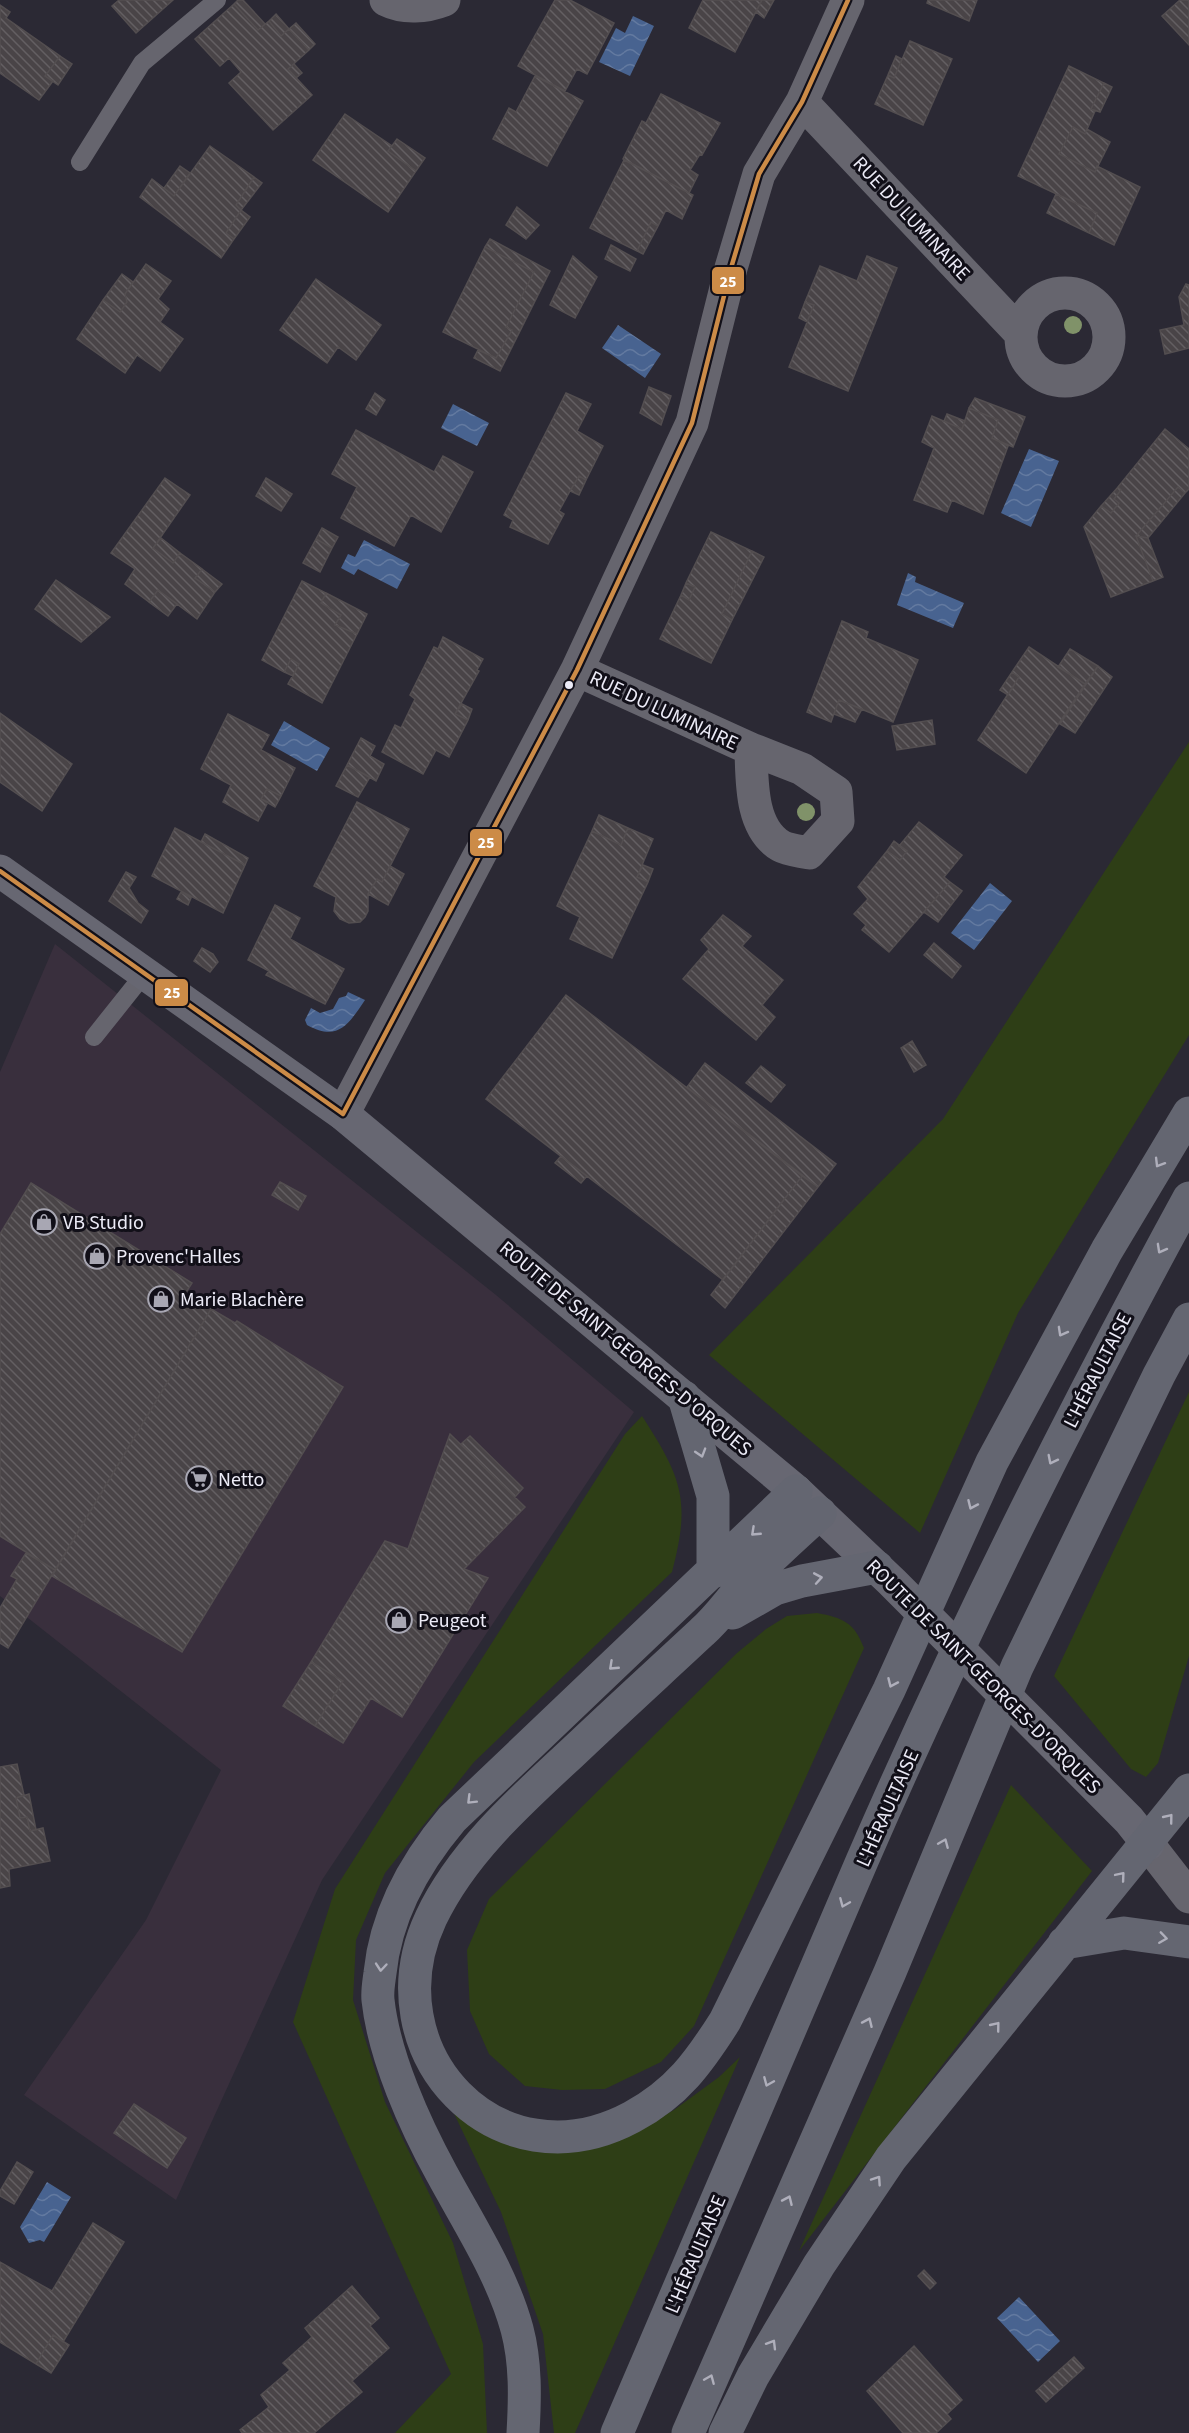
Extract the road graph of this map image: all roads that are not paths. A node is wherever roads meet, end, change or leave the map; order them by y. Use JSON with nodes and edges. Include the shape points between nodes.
{"nodes":[{"id":1,"x":217,"y":0,"type":"edge"},
{"id":2,"x":386,"y":0,"type":"edge"},
{"id":3,"x":444,"y":0,"type":"edge"},
{"id":4,"x":848,"y":0,"type":"edge"},
{"id":5,"x":802,"y":102,"type":"junction"},
{"id":6,"x":80,"y":162,"type":"dead end"},
{"id":7,"x":1021,"y":334,"type":"dead end"},
{"id":8,"x":577,"y":670,"type":"junction"},
{"id":9,"x":750,"y":749,"type":"dead end"},
{"id":10,"x":0,"y":871,"type":"edge"},
{"id":11,"x":145,"y":974,"type":"junction"},
{"id":12,"x":94,"y":1037,"type":"dead end"},
{"id":13,"x":1189,"y":1113,"type":"edge"},
{"id":14,"x":343,"y":1114,"type":"junction"},
{"id":15,"x":1189,"y":1198,"type":"edge"},
{"id":16,"x":1189,"y":1319,"type":"edge"},
{"id":17,"x":684,"y":1396,"type":"junction"},
{"id":18,"x":808,"y":1502,"type":"junction"},
{"id":19,"x":713,"y":1572,"type":"junction"},
{"id":20,"x":885,"y":1575,"type":"junction"},
{"id":21,"x":708,"y":1627,"type":"junction"},
{"id":22,"x":1189,"y":1790,"type":"edge"},
{"id":23,"x":1138,"y":1832,"type":"junction"},
{"id":24,"x":1189,"y":1897,"type":"edge"},
{"id":25,"x":1189,"y":1942,"type":"edge"},
{"id":26,"x":1064,"y":1943,"type":"junction"},
{"id":27,"x":523,"y":2433,"type":"edge"},
{"id":28,"x":616,"y":2433,"type":"edge"},
{"id":29,"x":688,"y":2433,"type":"edge"},
{"id":30,"x":725,"y":2433,"type":"edge"}],
"edges":[{"from":1,"to":6,"type":"lane","via":[[142,63]]},
{"from":2,"to":3,"type":"street","via":[[426,7]]},
{"from":4,"to":5,"type":"street","name":"RUE DU LUMINAIRE"},
{"from":5,"to":7,"type":"street","name":"RUE DU LUMINAIRE"},
{"from":5,"to":8,"type":"street","name":"RUE DU LUMINAIRE","via":[[759,174],[692,423]]},
{"from":8,"to":9,"type":"street","name":"RUE DU LUMINAIRE"},
{"from":8,"to":14,"type":"street","name":"RUE DU LUMINAIRE"},
{"from":10,"to":11,"type":"main road","name":"ROUTE DE SAINT-GEORGES-D'ORQUES"},
{"from":11,"to":12,"type":"lane"},
{"from":11,"to":14,"type":"main road","name":"ROUTE DE SAINT-GEORGES-D'ORQUES"},
{"from":13,"to":21,"type":"highway","one_way":true,"via":[[1107,1250],[992,1462],[889,1690],[725,2021],[707,2049],[675,2088],[631,2117],[603,2129],[552,2135],[503,2127],[452,2091],[432,2061],[419,2028],[415,1986],[430,1919],[451,1883],[519,1802]]},
{"from":14,"to":17,"type":"main road","name":"ROUTE DE SAINT-GEORGES-D'ORQUES"},
{"from":15,"to":28,"type":"highway","name":"L'HÉRAULTAISE","one_way":true,"via":[[1111,1342],[982,1600],[863,1858]]},
{"from":29,"to":16,"type":"highway","one_way":true,"via":[[890,1972],[1017,1667]]},
{"from":17,"to":18,"type":"main road","name":"ROUTE DE SAINT-GEORGES-D'ORQUES"},
{"from":17,"to":19,"type":"highway","one_way":true,"via":[[713,1496]]},
{"from":18,"to":19,"type":"highway","one_way":true},
{"from":18,"to":20,"type":"main road","name":"ROUTE DE SAINT-GEORGES-D'ORQUES"},
{"from":18,"to":21,"type":"highway"},
{"from":19,"to":27,"type":"highway","one_way":true,"via":[[452,1819],[429,1846],[408,1881],[390,1919],[382,1954],[378,1999],[404,2091],[498,2278],[517,2330],[525,2382]]},
{"from":21,"to":20,"type":"highway","one_way":true,"via":[[775,1589],[802,1581]]},
{"from":20,"to":23,"type":"main road","name":"ROUTE DE SAINT-GEORGES-D'ORQUES"},
{"from":23,"to":22,"type":"highway","one_way":true},
{"from":23,"to":24,"type":"street","name":"ROUTE DE SAINT-GEORGES-D'ORQUES"},
{"from":26,"to":23,"type":"highway","one_way":true},
{"from":26,"to":25,"type":"highway","one_way":true,"via":[[1124,1933]]},
{"from":30,"to":26,"type":"highway","one_way":true,"via":[[753,2376],[819,2265],[891,2158]]}]}
